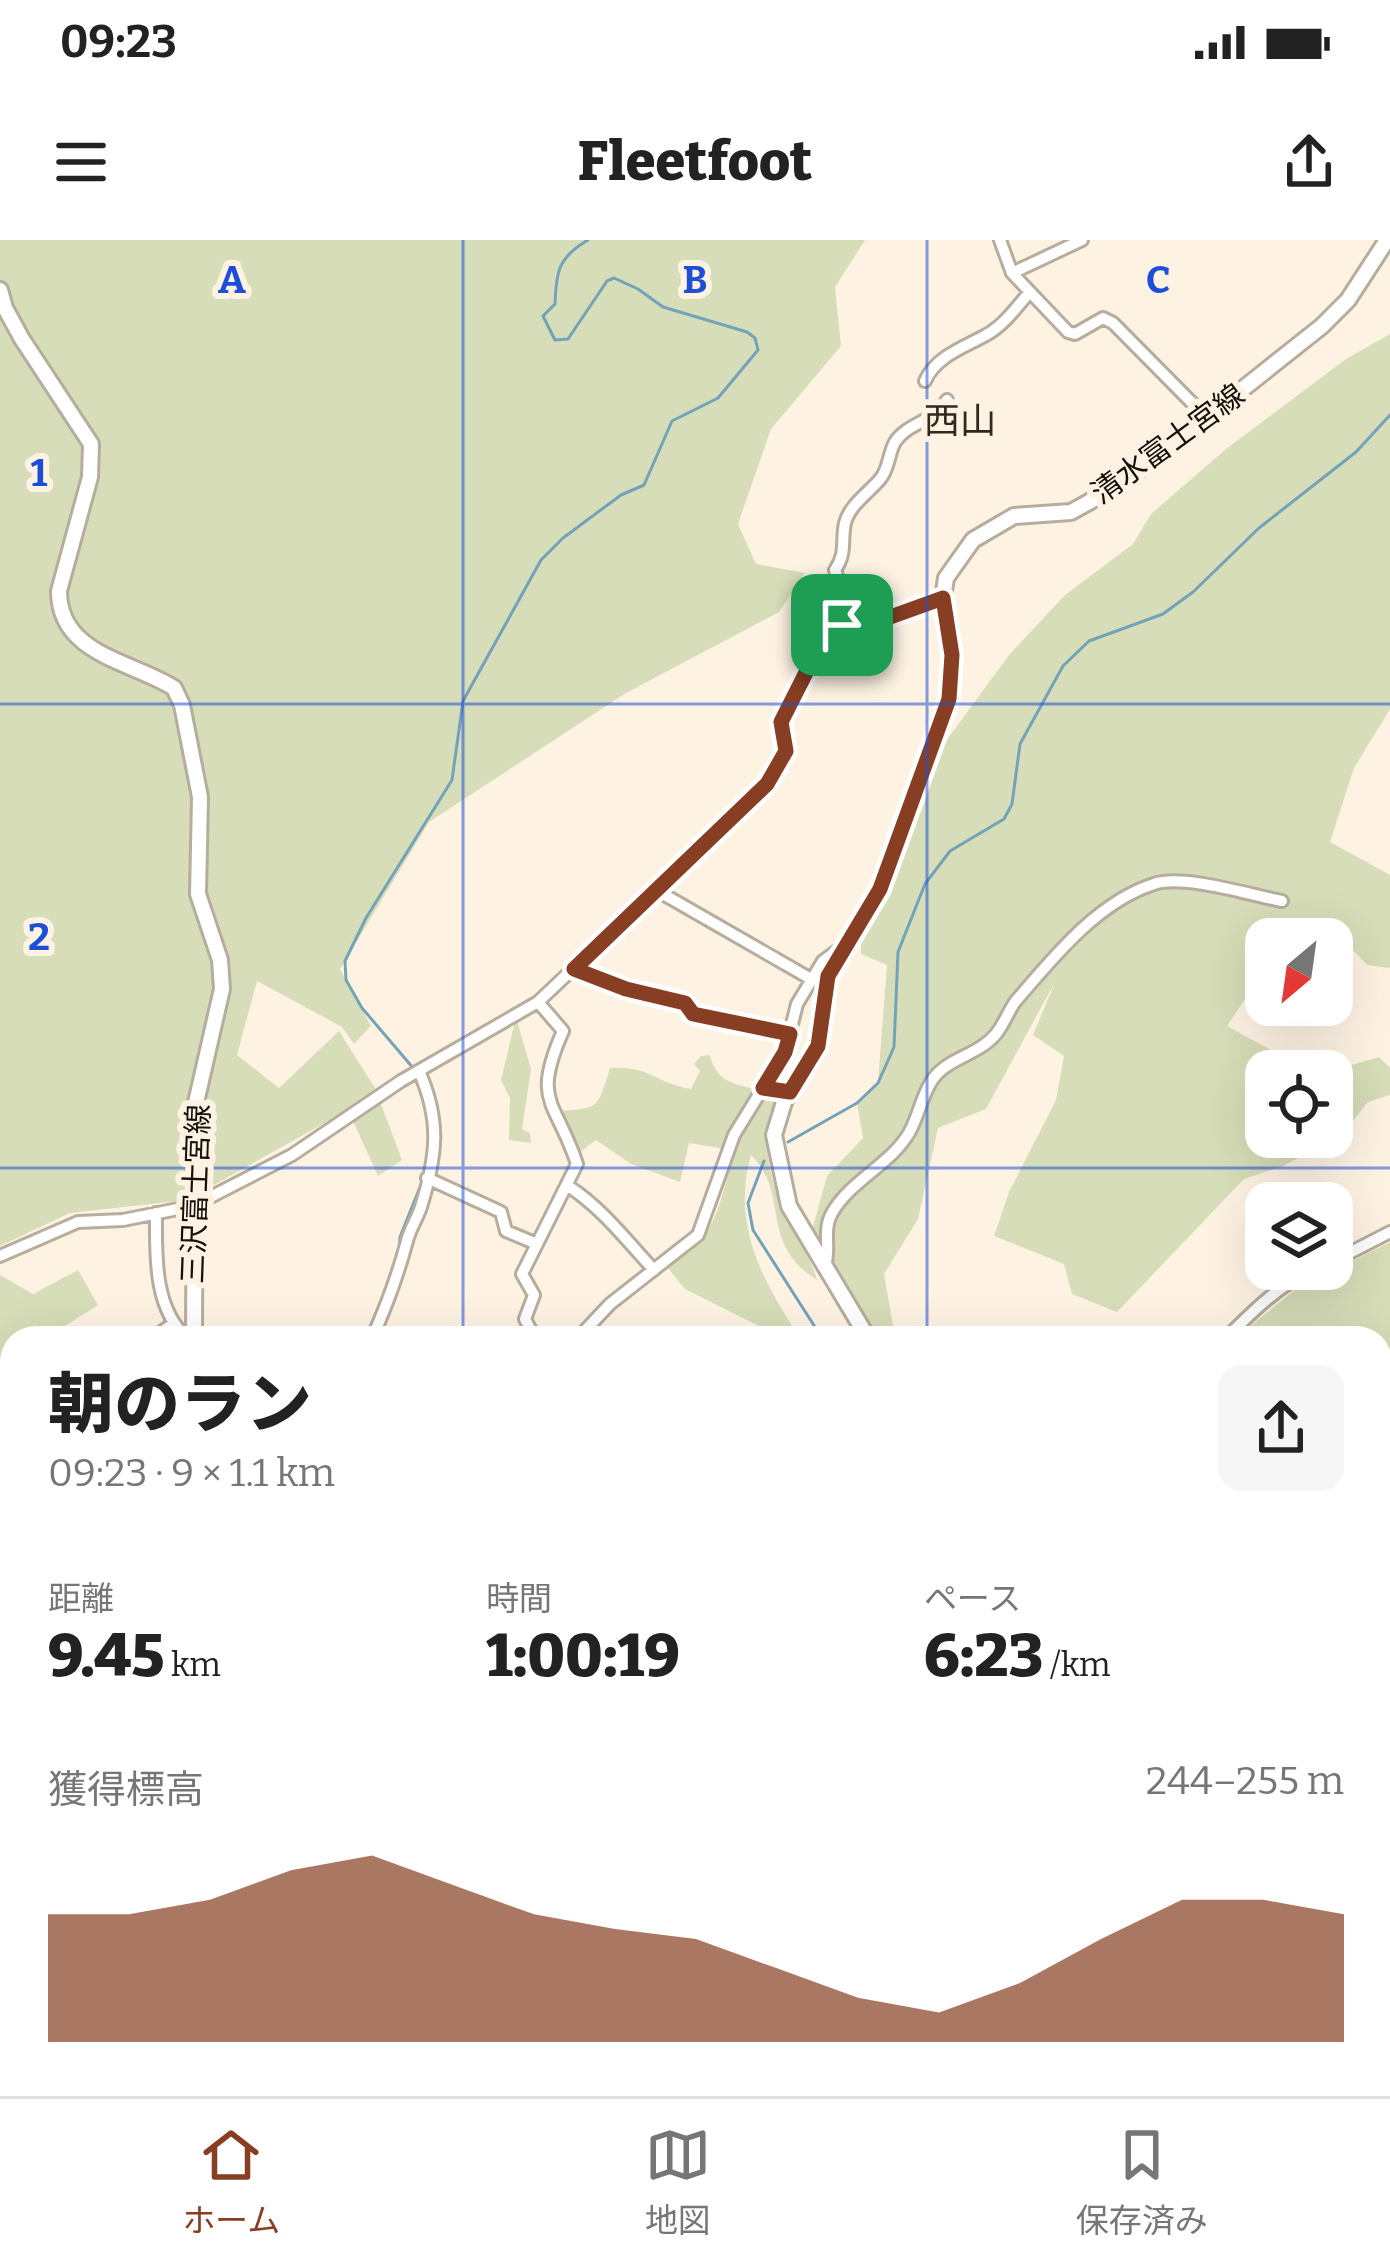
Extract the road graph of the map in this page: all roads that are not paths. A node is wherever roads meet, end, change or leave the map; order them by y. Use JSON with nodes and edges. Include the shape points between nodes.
{"nodes":[{"id":1,"x":1000,"y":240,"type":"edge"},
{"id":2,"x":1082,"y":240,"type":"edge"},
{"id":3,"x":1387,"y":240,"type":"edge"},
{"id":4,"x":1012,"y":273,"type":"junction"},
{"id":5,"x":0,"y":290,"type":"edge"},
{"id":6,"x":1028,"y":294,"type":"junction"},
{"id":7,"x":925,"y":381,"type":"dead end"},
{"id":8,"x":947,"y":400,"type":"dead end"},
{"id":9,"x":1207,"y":418,"type":"junction"},
{"id":10,"x":943,"y":598,"type":"junction"},
{"id":11,"x":842,"y":625,"type":"junction"},
{"id":12,"x":656,"y":890,"type":"junction"},
{"id":13,"x":1282,"y":902,"type":"dead end"},
{"id":14,"x":845,"y":945,"type":"junction"},
{"id":15,"x":574,"y":969,"type":"junction"},
{"id":16,"x":811,"y":980,"type":"junction"},
{"id":17,"x":538,"y":1002,"type":"junction"},
{"id":18,"x":790,"y":1034,"type":"junction"},
{"id":19,"x":415,"y":1073,"type":"junction"},
{"id":20,"x":763,"y":1088,"type":"junction"},
{"id":21,"x":790,"y":1092,"type":"junction"},
{"id":22,"x":427,"y":1178,"type":"junction"},
{"id":23,"x":568,"y":1186,"type":"junction"},
{"id":24,"x":194,"y":1206,"type":"junction"},
{"id":25,"x":156,"y":1213,"type":"junction"},
{"id":26,"x":1390,"y":1232,"type":"edge"},
{"id":27,"x":537,"y":1244,"type":"junction"},
{"id":28,"x":1353,"y":1251,"type":"edge"},
{"id":29,"x":0,"y":1256,"type":"edge"},
{"id":30,"x":825,"y":1266,"type":"junction"},
{"id":31,"x":654,"y":1270,"type":"junction"},
{"id":32,"x":1278,"y":1290,"type":"edge"},
{"id":33,"x":174,"y":1323,"type":"junction"},
{"id":34,"x":170,"y":1326,"type":"edge"},
{"id":35,"x":177,"y":1326,"type":"edge"},
{"id":36,"x":191,"y":1326,"type":"edge"},
{"id":37,"x":378,"y":1326,"type":"edge"},
{"id":38,"x":529,"y":1326,"type":"edge"},
{"id":39,"x":589,"y":1326,"type":"edge"},
{"id":40,"x":861,"y":1326,"type":"edge"},
{"id":41,"x":1238,"y":1326,"type":"edge"}],
"edges":[{"from":1,"to":4,"type":"street"},
{"from":2,"to":4,"type":"street"},
{"from":3,"to":9,"type":"main road","name":"清水富士宮線","via":[[1322,326]]},
{"from":4,"to":6,"type":"street"},
{"from":5,"to":24,"type":"main road","name":"三沢富士宮線","via":[[91,445],[91,477],[59,591],[66,622],[88,649],[174,688],[187,724],[200,797],[198,894],[222,989],[195,1107]]},
{"from":6,"to":7,"type":"street"},
{"from":6,"to":9,"type":"street","via":[[1068,332],[1103,318],[1113,323]]},
{"from":8,"to":11,"type":"street","via":[[896,440],[880,479],[846,520],[844,557],[835,569]]},
{"from":9,"to":10,"type":"main road","name":"清水富士宮線","via":[[1071,512],[1014,516],[991,527],[953,565]]},
{"from":10,"to":11,"type":"street"},
{"from":10,"to":14,"type":"main road","via":[[949,699],[880,889]]},
{"from":11,"to":12,"type":"street","via":[[805,670],[781,722],[786,751],[767,784]]},
{"from":12,"to":15,"type":"street"},
{"from":12,"to":16,"type":"street"},
{"from":13,"to":30,"type":"street","via":[[1158,882],[1058,950],[997,1033],[944,1067],[908,1134],[848,1190],[826,1225]]},
{"from":14,"to":16,"type":"street"},
{"from":14,"to":21,"type":"main road","via":[[824,990],[818,1046]]},
{"from":15,"to":17,"type":"street"},
{"from":15,"to":18,"type":"street","via":[[685,1003],[693,1014]]},
{"from":16,"to":18,"type":"street"},
{"from":17,"to":19,"type":"street"},
{"from":17,"to":23,"type":"street","via":[[563,1031],[546,1092],[577,1163]]},
{"from":18,"to":20,"type":"street"},
{"from":19,"to":22,"type":"street","via":[[436,1126]]},
{"from":19,"to":24,"type":"street","via":[[292,1155]]},
{"from":20,"to":21,"type":"street"},
{"from":20,"to":31,"type":"street","via":[[734,1135],[698,1235]]},
{"from":21,"to":30,"type":"main road","via":[[776,1120],[776,1159],[789,1207]]},
{"from":22,"to":27,"type":"street","via":[[501,1212],[506,1231]]},
{"from":22,"to":37,"type":"street"},
{"from":23,"to":27,"type":"street"},
{"from":23,"to":31,"type":"street","via":[[600,1207]]},
{"from":24,"to":25,"type":"street"},
{"from":24,"to":36,"type":"main road","name":"三沢富士宮線"},
{"from":25,"to":29,"type":"street","via":[[78,1222]]},
{"from":25,"to":33,"type":"street","via":[[154,1256]]},
{"from":26,"to":28,"type":"street"},
{"from":27,"to":38,"type":"street","via":[[522,1274],[534,1294]]},
{"from":30,"to":40,"type":"main road"},
{"from":31,"to":39,"type":"street"},
{"from":32,"to":41,"type":"street"},
{"from":33,"to":34,"type":"street"},
{"from":33,"to":35,"type":"street"}]}
